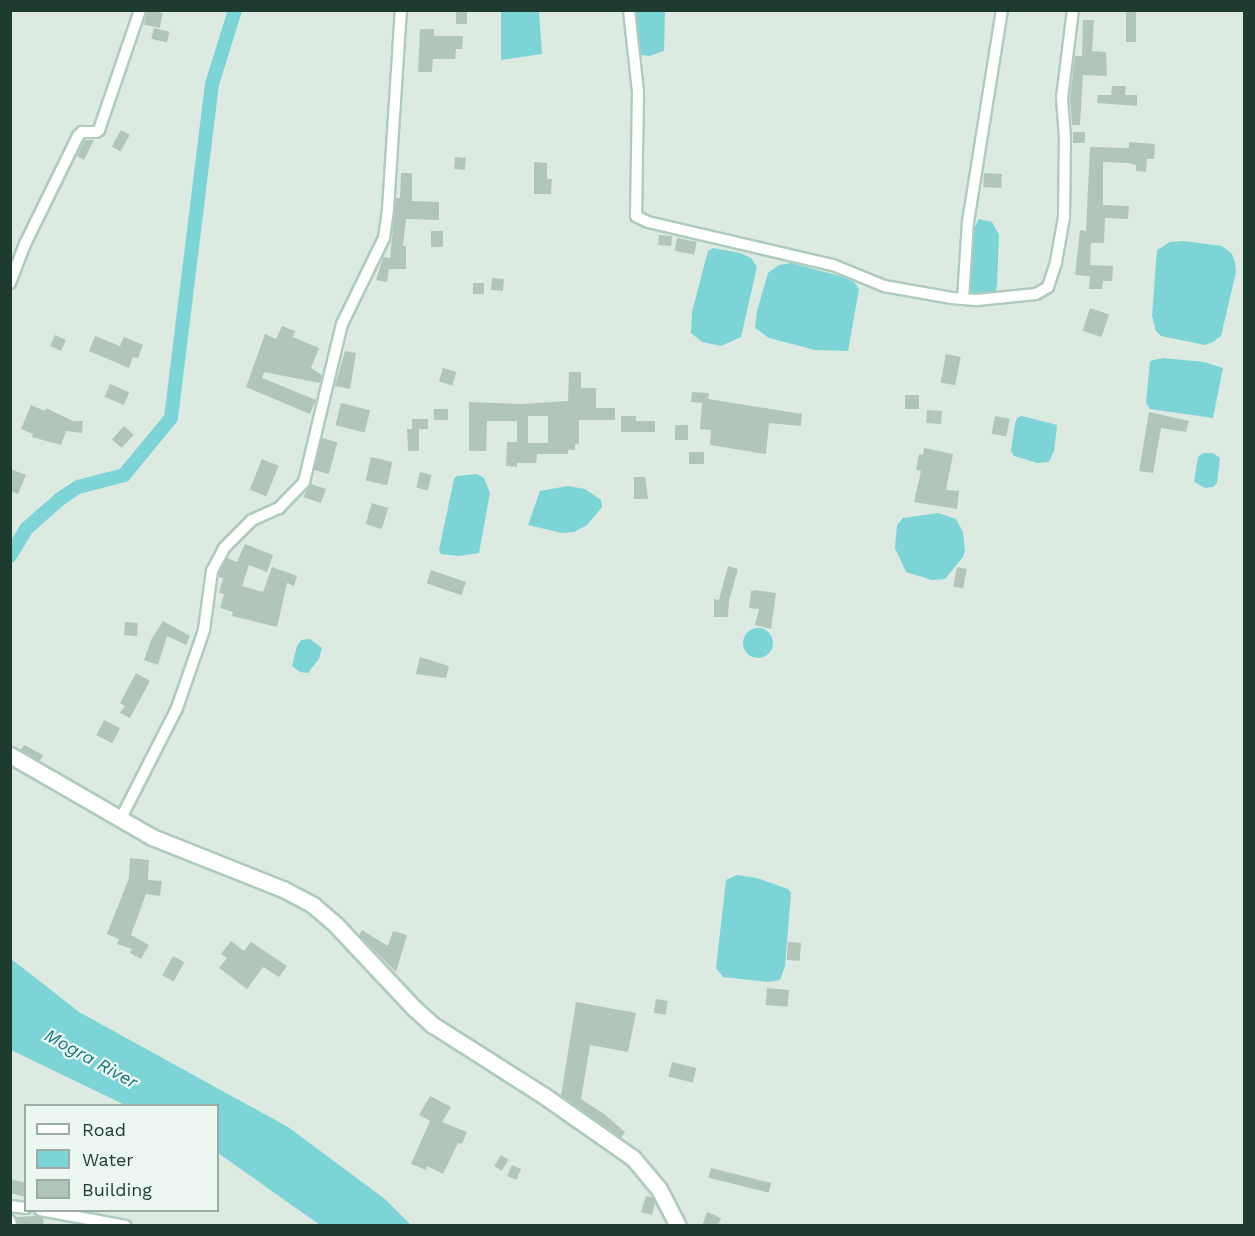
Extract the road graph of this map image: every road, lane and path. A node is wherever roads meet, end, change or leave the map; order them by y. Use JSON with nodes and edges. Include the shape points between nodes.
{"nodes":[{"id":1,"x":140,"y":10,"type":"edge"},
{"id":2,"x":401,"y":10,"type":"edge"},
{"id":3,"x":629,"y":10,"type":"edge"},
{"id":4,"x":1002,"y":10,"type":"edge"},
{"id":5,"x":1073,"y":10,"type":"edge"},
{"id":6,"x":10,"y":283,"type":"edge"},
{"id":7,"x":963,"y":299,"type":"junction"},
{"id":8,"x":10,"y":755,"type":"edge"},
{"id":9,"x":120,"y":820,"type":"junction"},
{"id":10,"x":51,"y":1212,"type":"edge"},
{"id":11,"x":126,"y":1226,"type":"edge"},
{"id":12,"x":678,"y":1226,"type":"edge"}],
"edges":[{"from":1,"to":6,"type":"street","via":[[99,130],[78,136]]},
{"from":2,"to":9,"type":"street","via":[[384,238],[342,324],[304,482],[279,508],[252,520],[225,547],[212,571],[204,630],[177,708]]},
{"from":3,"to":7,"type":"street","via":[[638,91],[636,216],[833,265],[884,286]]},
{"from":4,"to":7,"type":"street","via":[[968,222]]},
{"from":5,"to":7,"type":"street","via":[[1062,99],[1064,217],[1048,288],[1035,294]]},
{"from":8,"to":9,"type":"street"},
{"from":9,"to":12,"type":"street","via":[[313,905],[433,1025],[633,1158],[659,1189]]},
{"from":10,"to":11,"type":"street"}]}
